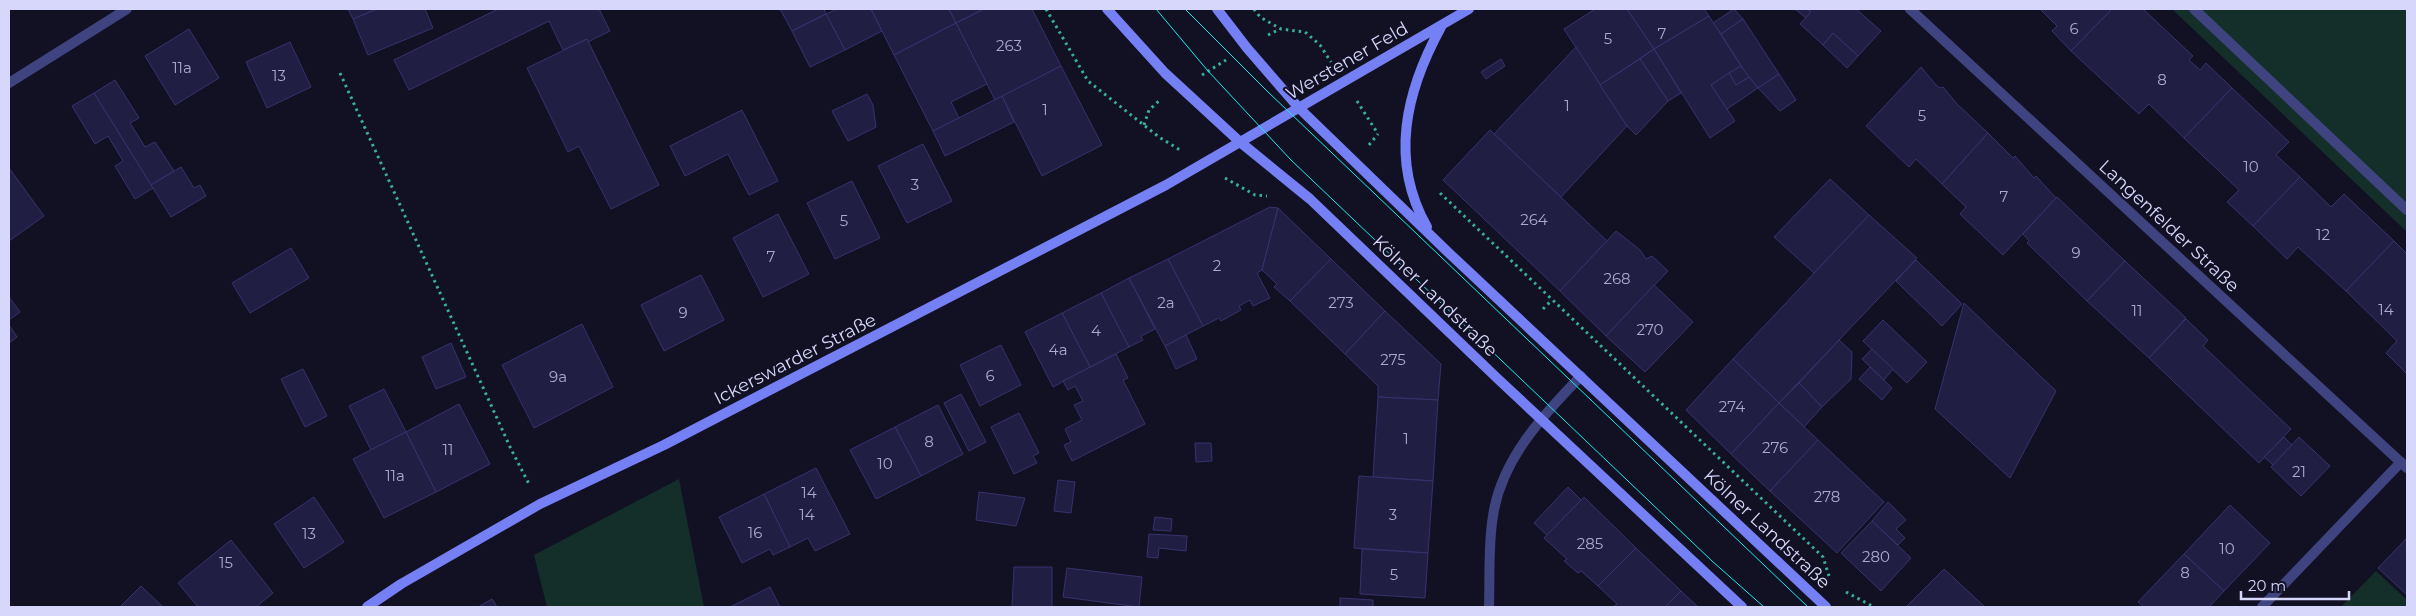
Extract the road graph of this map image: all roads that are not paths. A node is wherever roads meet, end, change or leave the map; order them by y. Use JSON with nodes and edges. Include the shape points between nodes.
{"nodes":[{"id":1,"x":127,"y":9,"type":"edge"},
{"id":2,"x":1107,"y":9,"type":"edge"},
{"id":3,"x":1217,"y":9,"type":"edge"},
{"id":4,"x":1469,"y":9,"type":"edge"},
{"id":5,"x":1910,"y":9,"type":"edge"},
{"id":6,"x":2194,"y":9,"type":"edge"},
{"id":7,"x":1442,"y":26,"type":"junction"},
{"id":8,"x":9,"y":83,"type":"edge"},
{"id":9,"x":1299,"y":108,"type":"junction"},
{"id":10,"x":1240,"y":142,"type":"junction"},
{"id":11,"x":2407,"y":210,"type":"edge"},
{"id":12,"x":1433,"y":236,"type":"junction"},
{"id":13,"x":1581,"y":376,"type":"junction"},
{"id":14,"x":1542,"y":421,"type":"junction"},
{"id":15,"x":2404,"y":465,"type":"edge"},
{"id":16,"x":367,"y":607,"type":"edge"},
{"id":17,"x":1489,"y":607,"type":"edge"},
{"id":18,"x":1742,"y":607,"type":"edge"},
{"id":19,"x":1826,"y":607,"type":"edge"},
{"id":20,"x":2262,"y":607,"type":"edge"}],
"edges":[{"from":1,"to":8,"type":"street"},
{"from":2,"to":10,"type":"main road","name":"Kölner Landstraße","via":[[1165,73]]},
{"from":3,"to":9,"type":"main road","name":"Kölner Landstraße"},
{"from":4,"to":7,"type":"main road","name":"Werstener Feld"},
{"from":5,"to":15,"type":"street","name":"Langenfelder Straße"},
{"from":6,"to":11,"type":"street"},
{"from":7,"to":9,"type":"main road","name":"Werstener Feld"},
{"from":7,"to":12,"type":"main road","via":[[1426,54],[1411,98],[1404,144],[1418,209]]},
{"from":9,"to":10,"type":"main road","name":"Werstener Feld"},
{"from":9,"to":12,"type":"main road","name":"Kölner Landstraße"},
{"from":10,"to":14,"type":"main road","name":"Kölner Landstraße","via":[[1310,198]]},
{"from":10,"to":16,"type":"main road","name":"Ickerswarder Straße","via":[[1166,185],[841,354],[664,445],[540,504]]},
{"from":12,"to":13,"type":"main road","name":"Kölner Landstraße"},
{"from":13,"to":14,"type":"street"},
{"from":13,"to":19,"type":"main road","name":"Kölner Landstraße"},
{"from":14,"to":17,"type":"street","via":[[1512,460],[1501,484],[1493,516]]},
{"from":14,"to":18,"type":"main road","name":"Kölner Landstraße"},
{"from":15,"to":20,"type":"street"}]}
